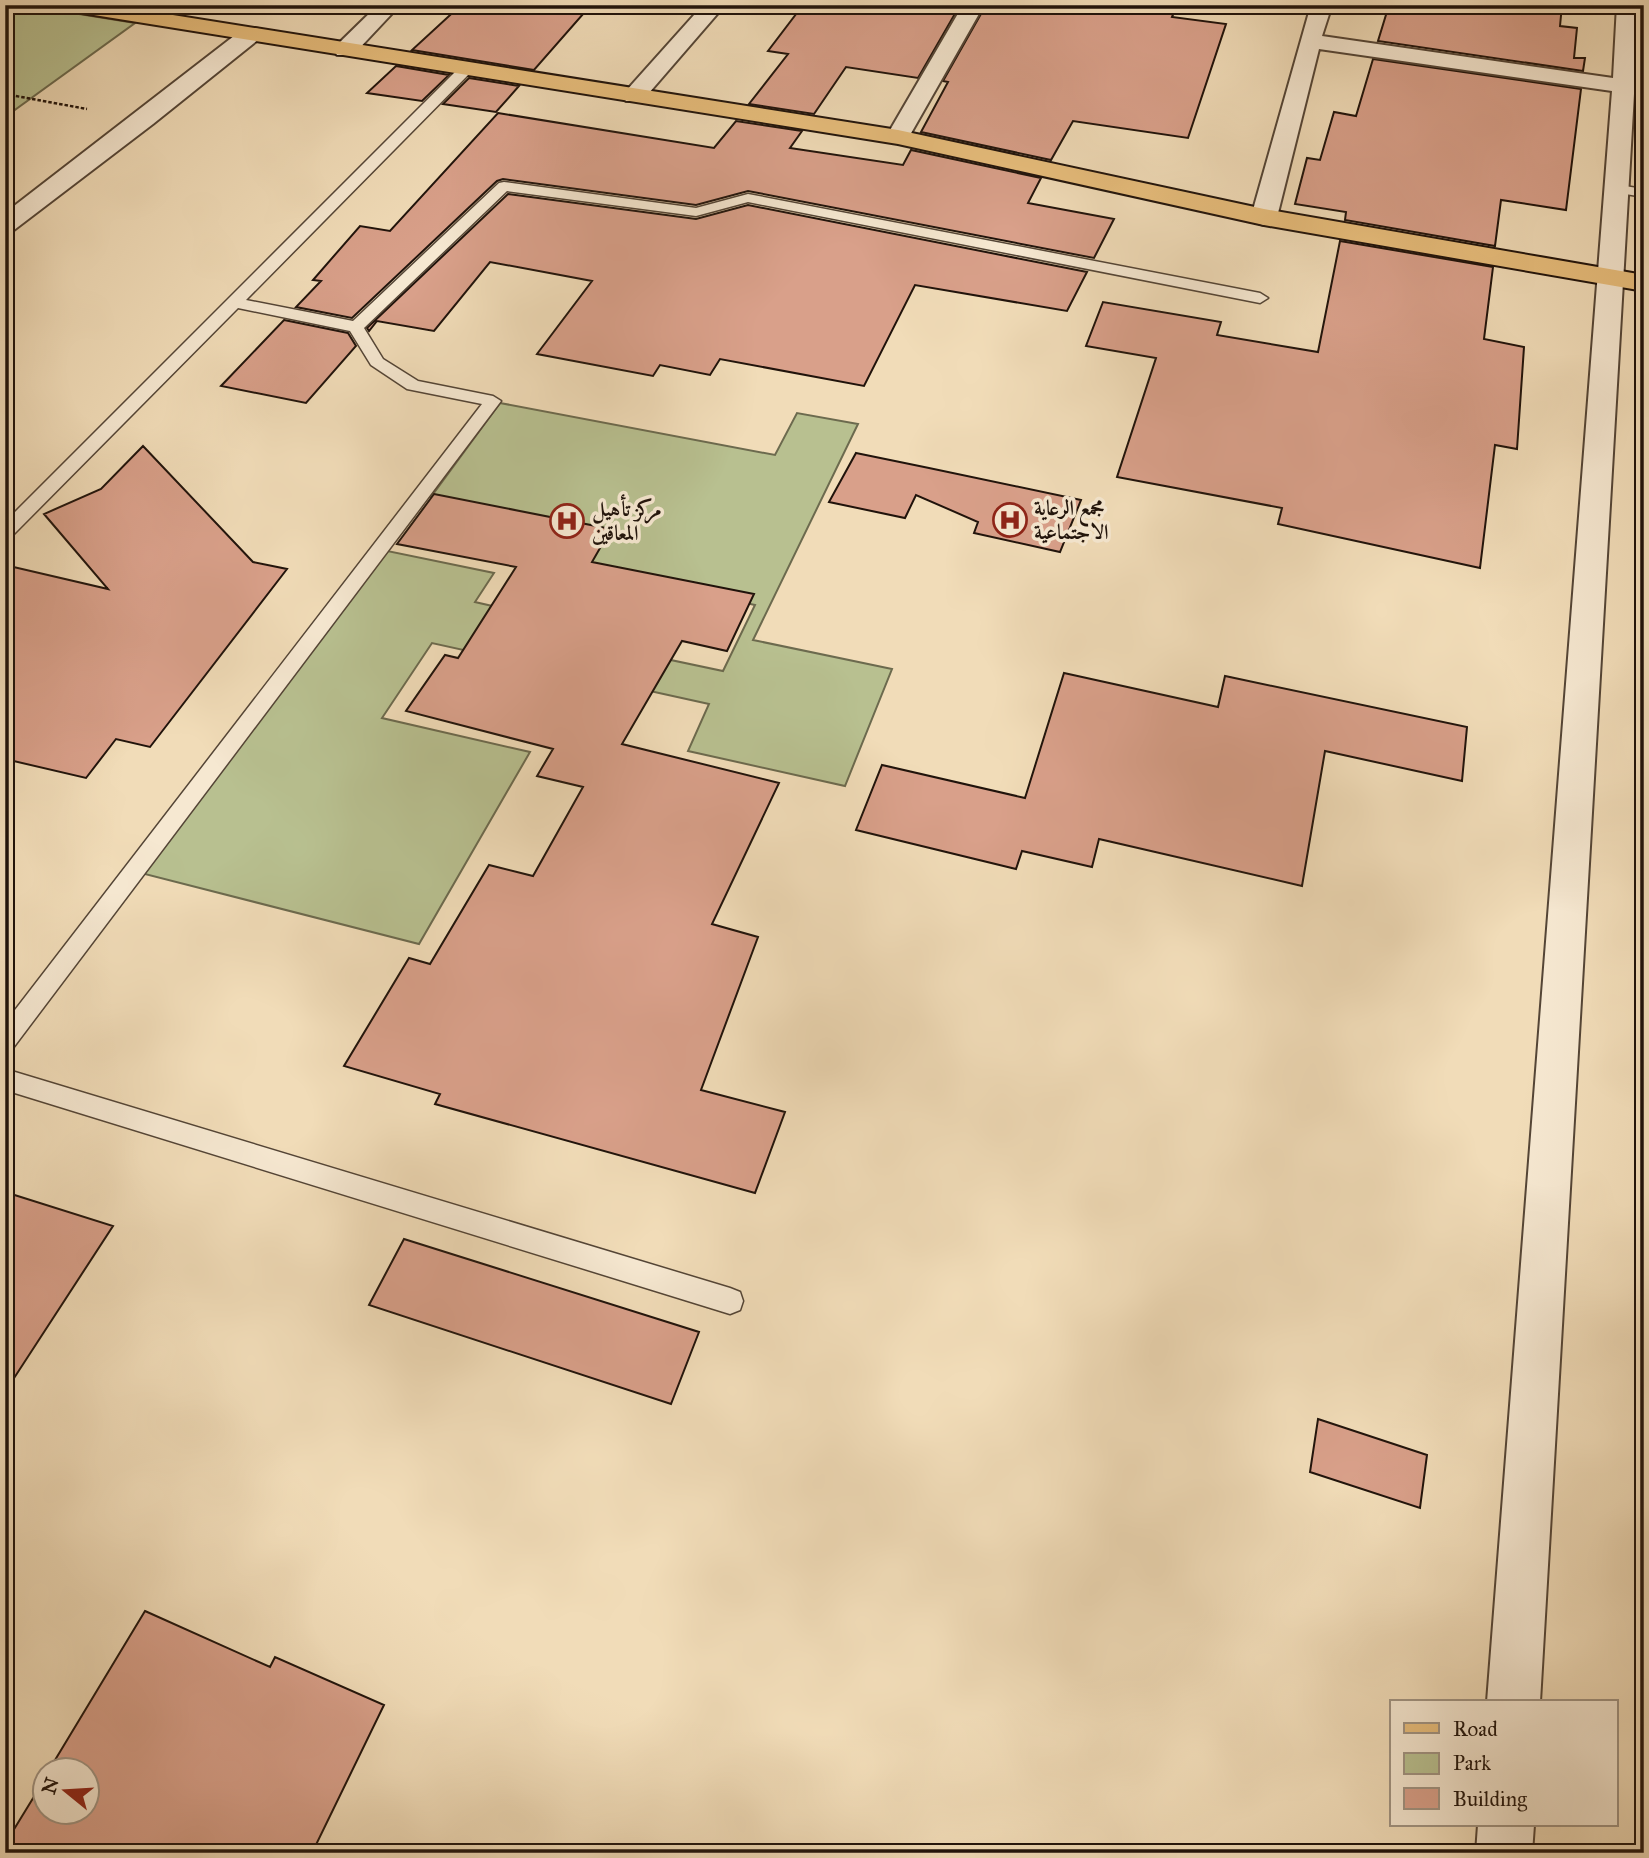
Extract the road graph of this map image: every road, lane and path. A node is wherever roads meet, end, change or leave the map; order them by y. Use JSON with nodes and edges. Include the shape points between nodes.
{"nodes":[{"id":1,"x":390,"y":5,"type":"edge"},
{"id":2,"x":715,"y":5,"type":"edge"},
{"id":3,"x":974,"y":5,"type":"edge"},
{"id":4,"x":1322,"y":5,"type":"edge"},
{"id":5,"x":1628,"y":5,"type":"edge"},
{"id":6,"x":86,"y":6,"type":"edge"},
{"id":7,"x":251,"y":34,"type":"junction"},
{"id":8,"x":1310,"y":41,"type":"junction"},
{"id":9,"x":345,"y":50,"type":"junction"},
{"id":10,"x":466,"y":69,"type":"junction"},
{"id":11,"x":1633,"y":87,"type":"edge"},
{"id":12,"x":5,"y":94,"type":"edge"},
{"id":13,"x":634,"y":96,"type":"junction"},
{"id":14,"x":145,"y":119,"type":"junction"},
{"id":15,"x":898,"y":137,"type":"junction"},
{"id":16,"x":1631,"y":191,"type":"edge"},
{"id":17,"x":1264,"y":217,"type":"junction"},
{"id":18,"x":5,"y":225,"type":"edge"},
{"id":19,"x":1628,"y":280,"type":"edge"},
{"id":20,"x":1260,"y":298,"type":"dead end"},
{"id":21,"x":234,"y":302,"type":"junction"},
{"id":22,"x":356,"y":327,"type":"junction"},
{"id":23,"x":5,"y":533,"type":"edge"},
{"id":24,"x":7,"y":1035,"type":"edge"},
{"id":25,"x":5,"y":1079,"type":"edge"},
{"id":26,"x":730,"y":1301,"type":"dead end"},
{"id":27,"x":1514,"y":1700,"type":"edge"},
{"id":28,"x":1506,"y":1826,"type":"edge"},
{"id":29,"x":1504,"y":1853,"type":"edge"}],
"edges":[{"from":1,"to":9,"type":"street"},
{"from":2,"to":13,"type":"street"},
{"from":3,"to":15,"type":"street"},
{"from":4,"to":8,"type":"street"},
{"from":5,"to":11,"type":"street"},
{"from":6,"to":7,"type":"main road"},
{"from":7,"to":9,"type":"main road"},
{"from":7,"to":14,"type":"street"},
{"from":8,"to":11,"type":"street"},
{"from":8,"to":17,"type":"street"},
{"from":9,"to":10,"type":"main road"},
{"from":10,"to":13,"type":"main road"},
{"from":10,"to":21,"type":"lane"},
{"from":11,"to":16,"type":"street"},
{"from":12,"to":14,"type":"path"},
{"from":13,"to":15,"type":"main road"},
{"from":14,"to":18,"type":"street"},
{"from":15,"to":17,"type":"main road"},
{"from":16,"to":19,"type":"street"},
{"from":17,"to":19,"type":"main road"},
{"from":19,"to":27,"type":"street"},
{"from":20,"to":22,"type":"lane","via":[[748,198],[696,212],[504,186]]},
{"from":21,"to":22,"type":"lane"},
{"from":21,"to":23,"type":"lane"},
{"from":22,"to":24,"type":"lane","via":[[377,362],[413,386],[493,401]]},
{"from":25,"to":26,"type":"lane"},
{"from":28,"to":29,"type":"street"}]}
